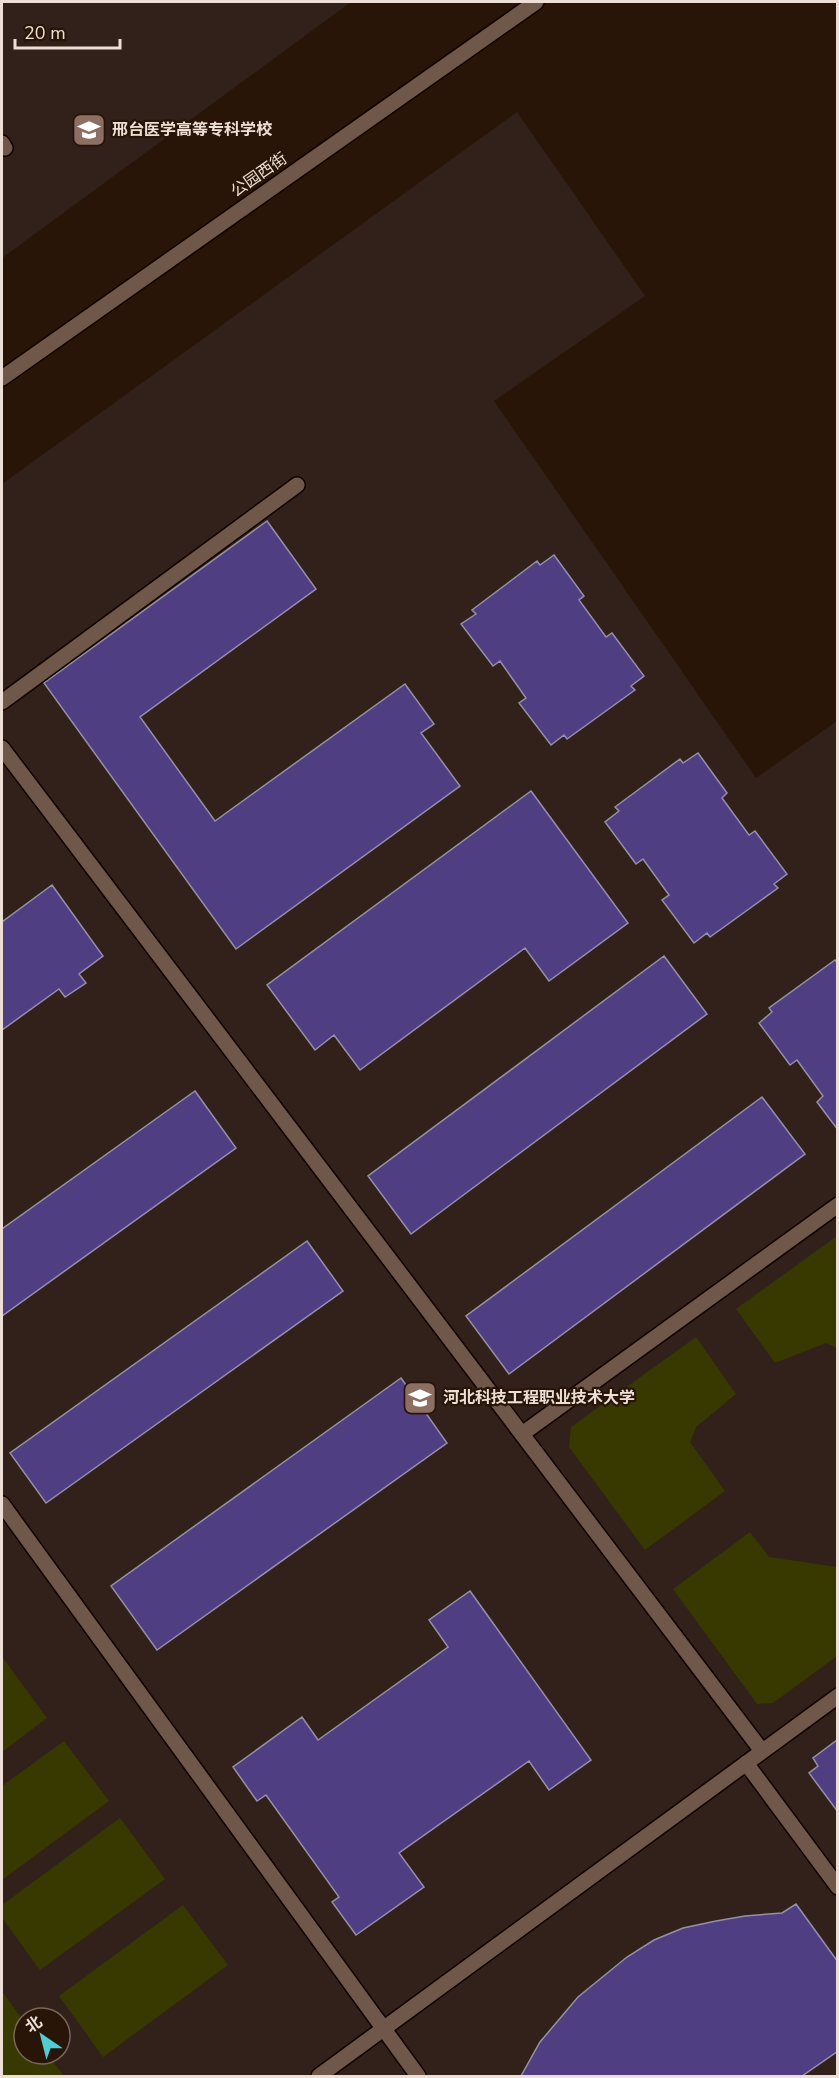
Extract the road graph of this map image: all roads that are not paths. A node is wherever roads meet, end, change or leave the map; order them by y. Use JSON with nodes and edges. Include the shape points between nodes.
{"nodes":[{"id":1,"x":536,"y":2,"type":"edge"},
{"id":2,"x":2,"y":378,"type":"edge"},
{"id":3,"x":297,"y":485,"type":"dead end"},
{"id":4,"x":2,"y":702,"type":"edge"},
{"id":5,"x":2,"y":748,"type":"edge"},
{"id":6,"x":837,"y":1205,"type":"edge"},
{"id":7,"x":522,"y":1434,"type":"junction"},
{"id":8,"x":2,"y":1504,"type":"edge"},
{"id":9,"x":837,"y":1696,"type":"edge"},
{"id":10,"x":762,"y":1751,"type":"junction"},
{"id":11,"x":746,"y":1763,"type":"junction"},
{"id":12,"x":837,"y":1887,"type":"edge"},
{"id":13,"x":383,"y":2029,"type":"junction"},
{"id":14,"x":319,"y":2076,"type":"edge"},
{"id":15,"x":418,"y":2076,"type":"edge"}],
"edges":[{"from":1,"to":2,"type":"street","name":"公园西街"},
{"from":3,"to":4,"type":"street"},
{"from":5,"to":7,"type":"street"},
{"from":6,"to":7,"type":"street"},
{"from":7,"to":10,"type":"street"},
{"from":8,"to":13,"type":"street"},
{"from":9,"to":10,"type":"street"},
{"from":10,"to":11,"type":"street"},
{"from":11,"to":12,"type":"street"},
{"from":11,"to":13,"type":"street"},
{"from":13,"to":14,"type":"street"},
{"from":13,"to":15,"type":"street"}]}
